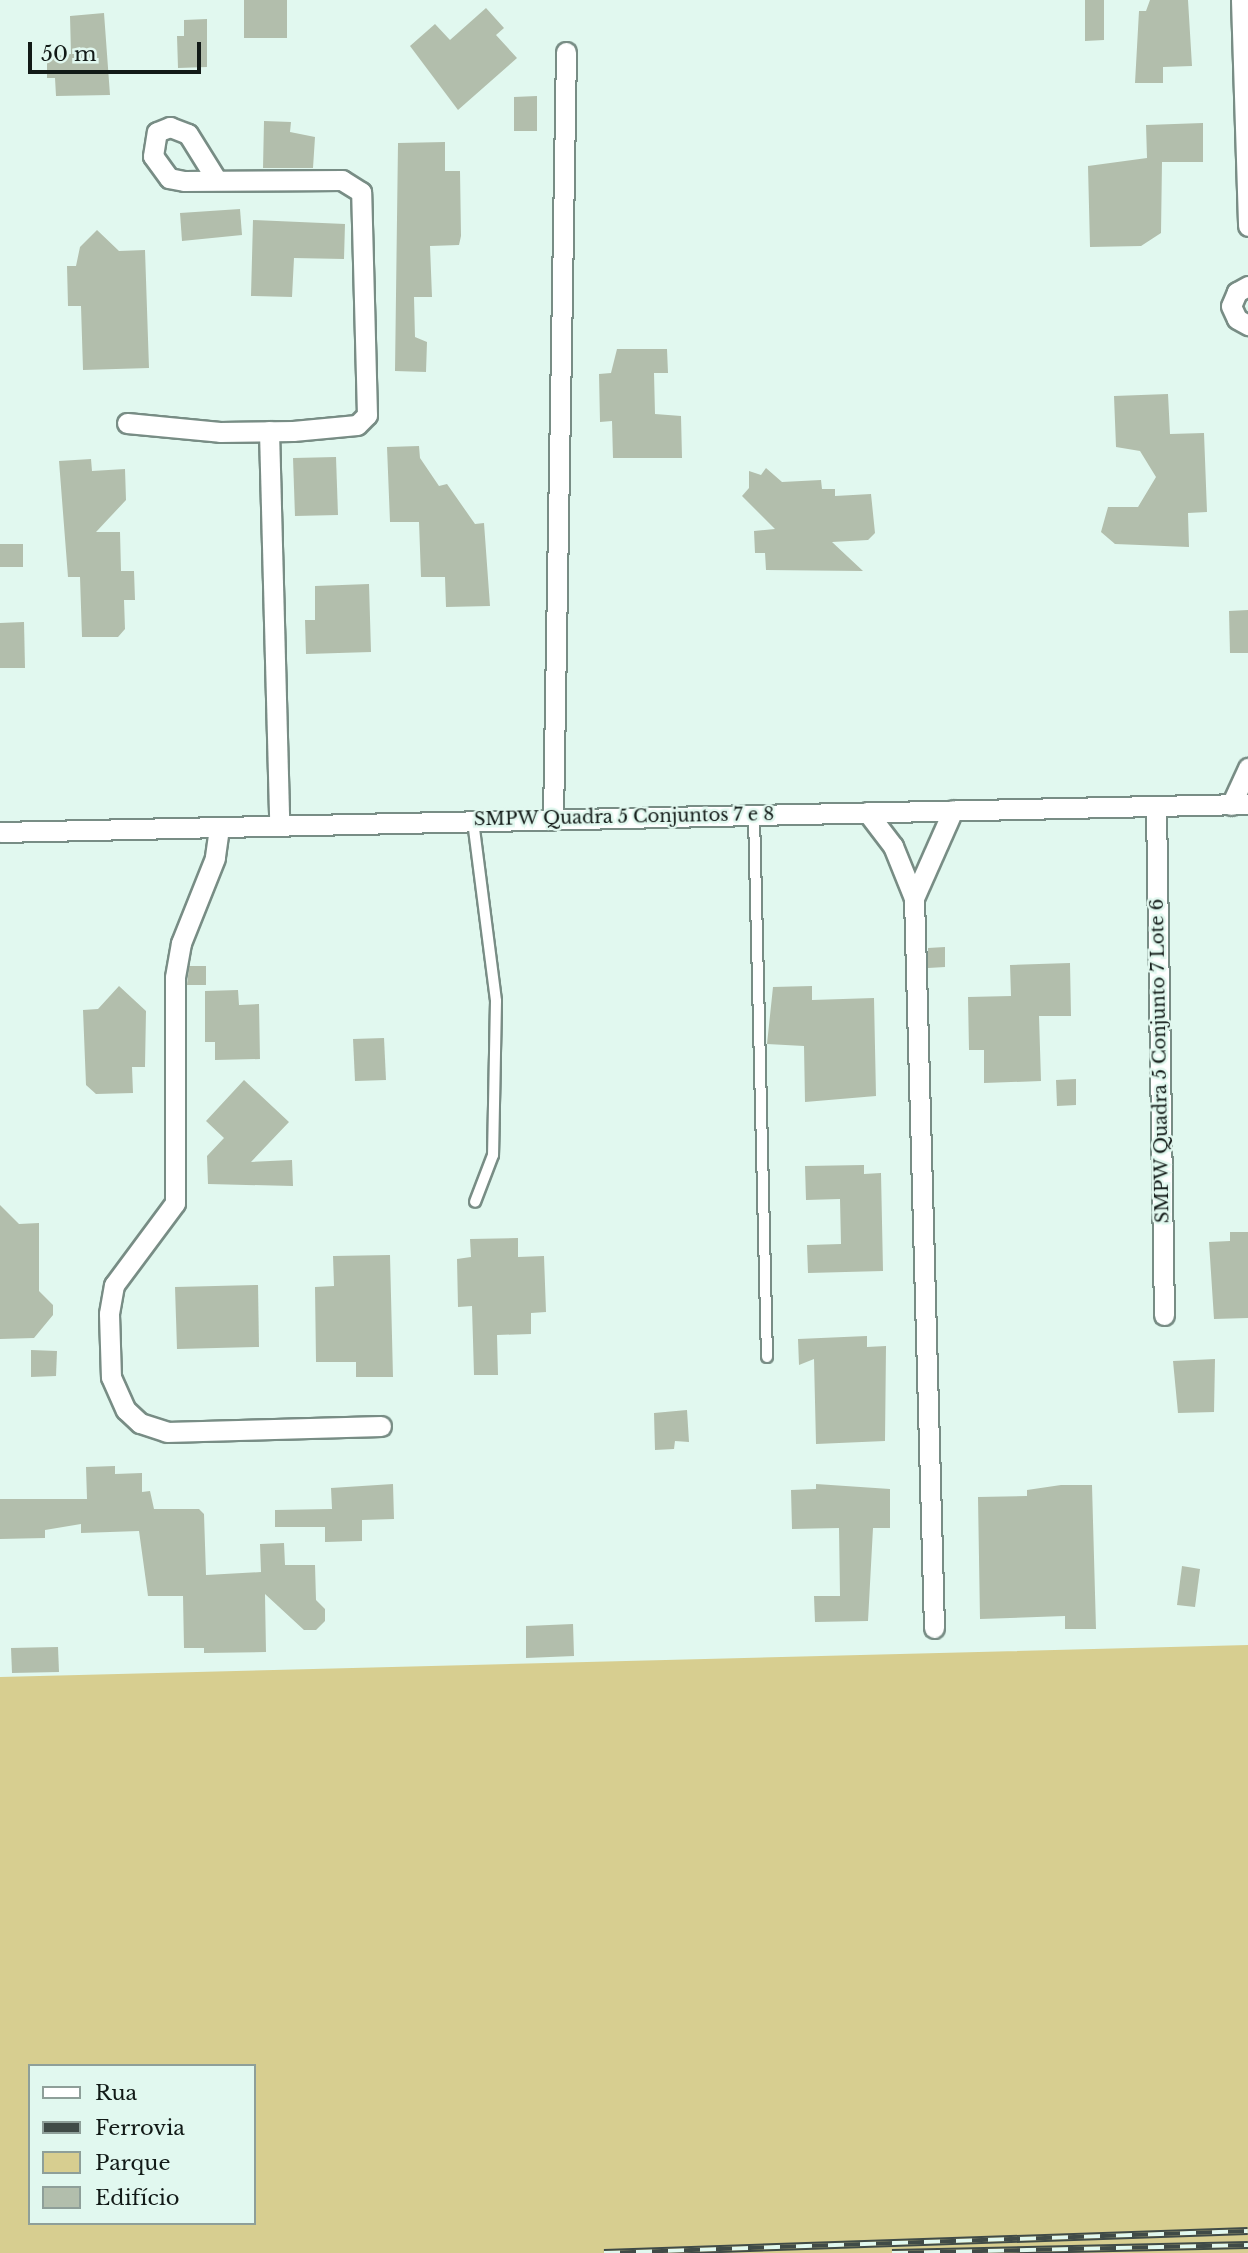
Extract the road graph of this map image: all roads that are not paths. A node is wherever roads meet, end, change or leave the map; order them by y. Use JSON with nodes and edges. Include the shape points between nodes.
{"nodes":[{"id":1,"x":1241,"y":0,"type":"edge"},
{"id":2,"x":566,"y":52,"type":"dead end"},
{"id":3,"x":216,"y":179,"type":"dead end"},
{"id":4,"x":1248,"y":226,"type":"edge"},
{"id":5,"x":1248,"y":286,"type":"edge"},
{"id":6,"x":1248,"y":325,"type":"edge"},
{"id":7,"x":127,"y":423,"type":"dead end"},
{"id":8,"x":269,"y":431,"type":"junction"},
{"id":9,"x":1248,"y":768,"type":"edge"},
{"id":10,"x":1239,"y":805,"type":"edge"},
{"id":11,"x":1156,"y":807,"type":"junction"},
{"id":12,"x":953,"y":810,"type":"junction"},
{"id":13,"x":867,"y":812,"type":"junction"},
{"id":14,"x":754,"y":814,"type":"junction"},
{"id":15,"x":553,"y":819,"type":"junction"},
{"id":16,"x":473,"y":821,"type":"junction"},
{"id":17,"x":279,"y":823,"type":"junction"},
{"id":18,"x":219,"y":828,"type":"junction"},
{"id":19,"x":0,"y":832,"type":"edge"},
{"id":20,"x":914,"y":898,"type":"junction"},
{"id":21,"x":475,"y":1202,"type":"dead end"},
{"id":22,"x":1164,"y":1315,"type":"dead end"},
{"id":23,"x":767,"y":1357,"type":"dead end"},
{"id":24,"x":381,"y":1426,"type":"dead end"},
{"id":25,"x":934,"y":1628,"type":"dead end"}],
"edges":[{"from":1,"to":4,"type":"street"},
{"from":2,"to":15,"type":"street"},
{"from":3,"to":8,"type":"street","via":[[342,180],[361,192],[367,415],[357,425]]},
{"from":5,"to":6,"type":"street","via":[[1237,292],[1231,306],[1237,319]]},
{"from":7,"to":8,"type":"street","via":[[220,432]]},
{"from":8,"to":17,"type":"street"},
{"from":9,"to":10,"type":"street"},
{"from":10,"to":11,"type":"street","name":"SMPW Quadra 5 Conjuntos 7 e 8"},
{"from":11,"to":12,"type":"street","name":"SMPW Quadra 5 Conjuntos 7 e 8"},
{"from":11,"to":22,"type":"street","name":"SMPW Quadra 5 Conjunto 7 Lote 6"},
{"from":12,"to":13,"type":"street","name":"SMPW Quadra 5 Conjuntos 7 e 8"},
{"from":12,"to":20,"type":"street"},
{"from":13,"to":14,"type":"street","name":"SMPW Quadra 5 Conjuntos 7 e 8"},
{"from":13,"to":20,"type":"street","via":[[893,846]]},
{"from":14,"to":15,"type":"street","name":"SMPW Quadra 5 Conjuntos 7 e 8"},
{"from":14,"to":23,"type":"lane"},
{"from":15,"to":16,"type":"street","name":"SMPW Quadra 5 Conjuntos 7 e 8"},
{"from":16,"to":17,"type":"street","name":"SMPW Quadra 5 Conjuntos 7 e 8"},
{"from":16,"to":21,"type":"lane","via":[[496,1001],[493,1155]]},
{"from":17,"to":18,"type":"street","name":"SMPW Quadra 5 Conjuntos 7 e 8"},
{"from":18,"to":19,"type":"street","name":"SMPW Quadra 5 Conjuntos 7 e 8"},
{"from":18,"to":24,"type":"street","via":[[215,858],[181,943],[175,977],[175,1203],[114,1284],[109,1314],[111,1377],[125,1410],[140,1423],[167,1432]]},
{"from":20,"to":25,"type":"street"}]}
